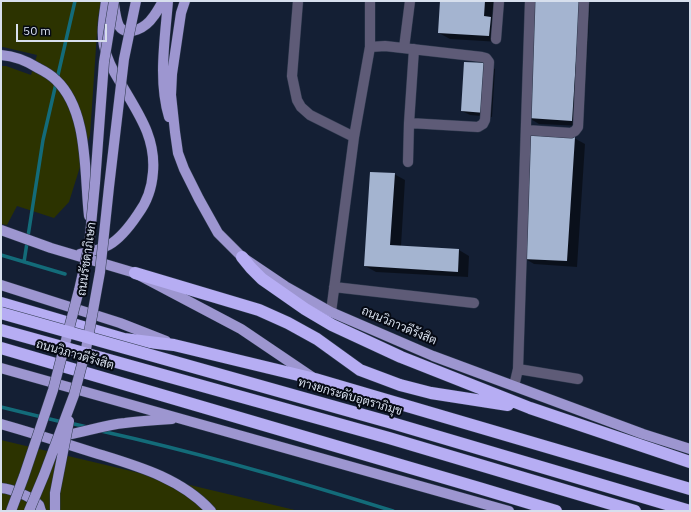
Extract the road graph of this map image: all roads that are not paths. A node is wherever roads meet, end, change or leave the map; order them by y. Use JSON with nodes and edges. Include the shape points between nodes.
{"nodes":[{"id":1,"x":106,"y":1,"type":"edge"},
{"id":2,"x":114,"y":1,"type":"edge"},
{"id":3,"x":136,"y":1,"type":"edge"},
{"id":4,"x":163,"y":1,"type":"edge"},
{"id":5,"x":168,"y":1,"type":"edge"},
{"id":6,"x":185,"y":1,"type":"edge"},
{"id":7,"x":298,"y":1,"type":"edge"},
{"id":8,"x":370,"y":1,"type":"edge"},
{"id":9,"x":410,"y":1,"type":"edge"},
{"id":10,"x":499,"y":1,"type":"edge"},
{"id":11,"x":530,"y":1,"type":"edge"},
{"id":12,"x":584,"y":1,"type":"edge"},
{"id":13,"x":496,"y":39,"type":"dead end"},
{"id":14,"x":370,"y":47,"type":"junction"},
{"id":15,"x":409,"y":49,"type":"junction"},
{"id":16,"x":1,"y":55,"type":"edge"},
{"id":17,"x":409,"y":123,"type":"junction"},
{"id":18,"x":526,"y":130,"type":"junction"},
{"id":19,"x":175,"y":132,"type":"junction"},
{"id":20,"x":354,"y":137,"type":"junction"},
{"id":21,"x":408,"y":162,"type":"dead end"},
{"id":22,"x":1,"y":230,"type":"edge"},
{"id":23,"x":91,"y":230,"type":"junction"},
{"id":24,"x":74,"y":255,"type":"junction"},
{"id":25,"x":242,"y":256,"type":"junction"},
{"id":26,"x":135,"y":273,"type":"junction"},
{"id":27,"x":1,"y":285,"type":"edge"},
{"id":28,"x":334,"y":287,"type":"junction"},
{"id":29,"x":1,"y":303,"type":"edge"},
{"id":30,"x":474,"y":303,"type":"dead end"},
{"id":31,"x":331,"y":312,"type":"junction"},
{"id":32,"x":1,"y":313,"type":"edge"},
{"id":33,"x":1,"y":330,"type":"edge"},
{"id":34,"x":174,"y":345,"type":"junction"},
{"id":35,"x":1,"y":348,"type":"edge"},
{"id":36,"x":1,"y":368,"type":"edge"},
{"id":37,"x":518,"y":369,"type":"junction"},
{"id":38,"x":315,"y":379,"type":"junction"},
{"id":39,"x":578,"y":379,"type":"dead end"},
{"id":40,"x":514,"y":386,"type":"junction"},
{"id":41,"x":74,"y":395,"type":"junction"},
{"id":42,"x":530,"y":408,"type":"junction"},
{"id":43,"x":178,"y":418,"type":"junction"},
{"id":44,"x":1,"y":424,"type":"edge"},
{"id":45,"x":44,"y":436,"type":"junction"},
{"id":46,"x":690,"y":449,"type":"edge"},
{"id":47,"x":690,"y":462,"type":"edge"},
{"id":48,"x":1,"y":488,"type":"edge"},
{"id":49,"x":690,"y":489,"type":"edge"},
{"id":50,"x":11,"y":511,"type":"edge"},
{"id":51,"x":29,"y":511,"type":"edge"},
{"id":52,"x":41,"y":511,"type":"edge"},
{"id":53,"x":55,"y":511,"type":"edge"},
{"id":54,"x":211,"y":511,"type":"edge"},
{"id":55,"x":509,"y":511,"type":"edge"},
{"id":56,"x":556,"y":511,"type":"edge"},
{"id":57,"x":635,"y":511,"type":"edge"},
{"id":58,"x":690,"y":511,"type":"edge"}],
"edges":[{"from":1,"to":24,"type":"main road","via":[[103,18],[104,46],[113,71],[149,134],[154,162],[152,179],[141,210],[121,235],[109,245]]},
{"from":2,"to":4,"type":"main road","via":[[116,18],[120,26],[124,30],[134,32],[153,18]]},
{"from":2,"to":23,"type":"main road","name":"ถนนรัชดาภิเษก","bridge":true,"via":[[104,62]]},
{"from":3,"to":41,"type":"main road","name":"ถนนรัชดาภิเษก","bridge":true,"via":[[124,59],[100,272],[86,349]]},
{"from":5,"to":19,"type":"main road","via":[[163,78],[165,104]]},
{"from":6,"to":19,"type":"main road","via":[[172,74],[171,95]]},
{"from":7,"to":20,"type":"street","via":[[292,76],[297,100],[310,115]]},
{"from":8,"to":14,"type":"street"},
{"from":9,"to":15,"type":"street"},
{"from":10,"to":13,"type":"street"},
{"from":11,"to":18,"type":"street"},
{"from":12,"to":18,"type":"street","via":[[578,127],[571,132]]},
{"from":14,"to":15,"type":"street"},
{"from":14,"to":20,"type":"street"},
{"from":15,"to":17,"type":"street"},
{"from":15,"to":17,"type":"street","via":[[482,57],[489,62],[483,124],[478,127]]},
{"from":16,"to":23,"type":"main road","bridge":true,"via":[[20,59],[45,71],[56,80],[74,106],[81,127]]},
{"from":17,"to":21,"type":"street"},
{"from":18,"to":37,"type":"street"},
{"from":19,"to":25,"type":"main road","name":"ถนนวิภาวดีรังสิต","via":[[178,153],[199,199],[218,233]]},
{"from":20,"to":28,"type":"street"},
{"from":22,"to":24,"type":"main road"},
{"from":23,"to":50,"type":"main road","name":"ถนนรัชดาภิเษก","bridge":true,"via":[[79,290],[53,390]]},
{"from":24,"to":26,"type":"main road"},
{"from":25,"to":31,"type":"main road","name":"ถนนวิภาวดีรังสิต","via":[[285,286]]},
{"from":25,"to":42,"type":"highway","via":[[262,278],[332,325],[400,357]]},
{"from":26,"to":38,"type":"main road","via":[[241,329]]},
{"from":26,"to":42,"type":"highway","via":[[259,310],[317,339],[360,370],[400,385],[431,393]]},
{"from":27,"to":34,"type":"main road","via":[[120,323]]},
{"from":28,"to":30,"type":"street"},
{"from":28,"to":31,"type":"street"},
{"from":29,"to":34,"type":"highway","via":[[124,339]]},
{"from":31,"to":40,"type":"main road","name":"ถนนวิภาวดีรังสิต","via":[[434,356]]},
{"from":32,"to":58,"type":"highway","name":"ทางยกระดับอุตราภิมุข","bridge":true,"via":[[392,423]]},
{"from":33,"to":57,"type":"highway","bridge":true,"via":[[389,438]]},
{"from":34,"to":38,"type":"highway"},
{"from":35,"to":56,"type":"highway","name":"ถนนวิภาวดีรังสิต"},
{"from":36,"to":43,"type":"main road"},
{"from":37,"to":39,"type":"street"},
{"from":37,"to":40,"type":"street"},
{"from":38,"to":49,"type":"highway"},
{"from":40,"to":46,"type":"main road","name":"ถนนวิภาวดีรังสิต"},
{"from":41,"to":51,"type":"main road","name":"ถนนรัชดาภิเษก","bridge":true},
{"from":41,"to":53,"type":"main road","bridge":true,"via":[[55,493]]},
{"from":42,"to":47,"type":"highway"},
{"from":43,"to":45,"type":"main road","via":[[124,423],[83,432]]},
{"from":43,"to":55,"type":"main road"},
{"from":44,"to":45,"type":"main road"},
{"from":45,"to":54,"type":"main road","via":[[145,469],[173,481],[204,502]]},
{"from":48,"to":52,"type":"main road","via":[[8,488],[26,496],[39,505]]}]}
